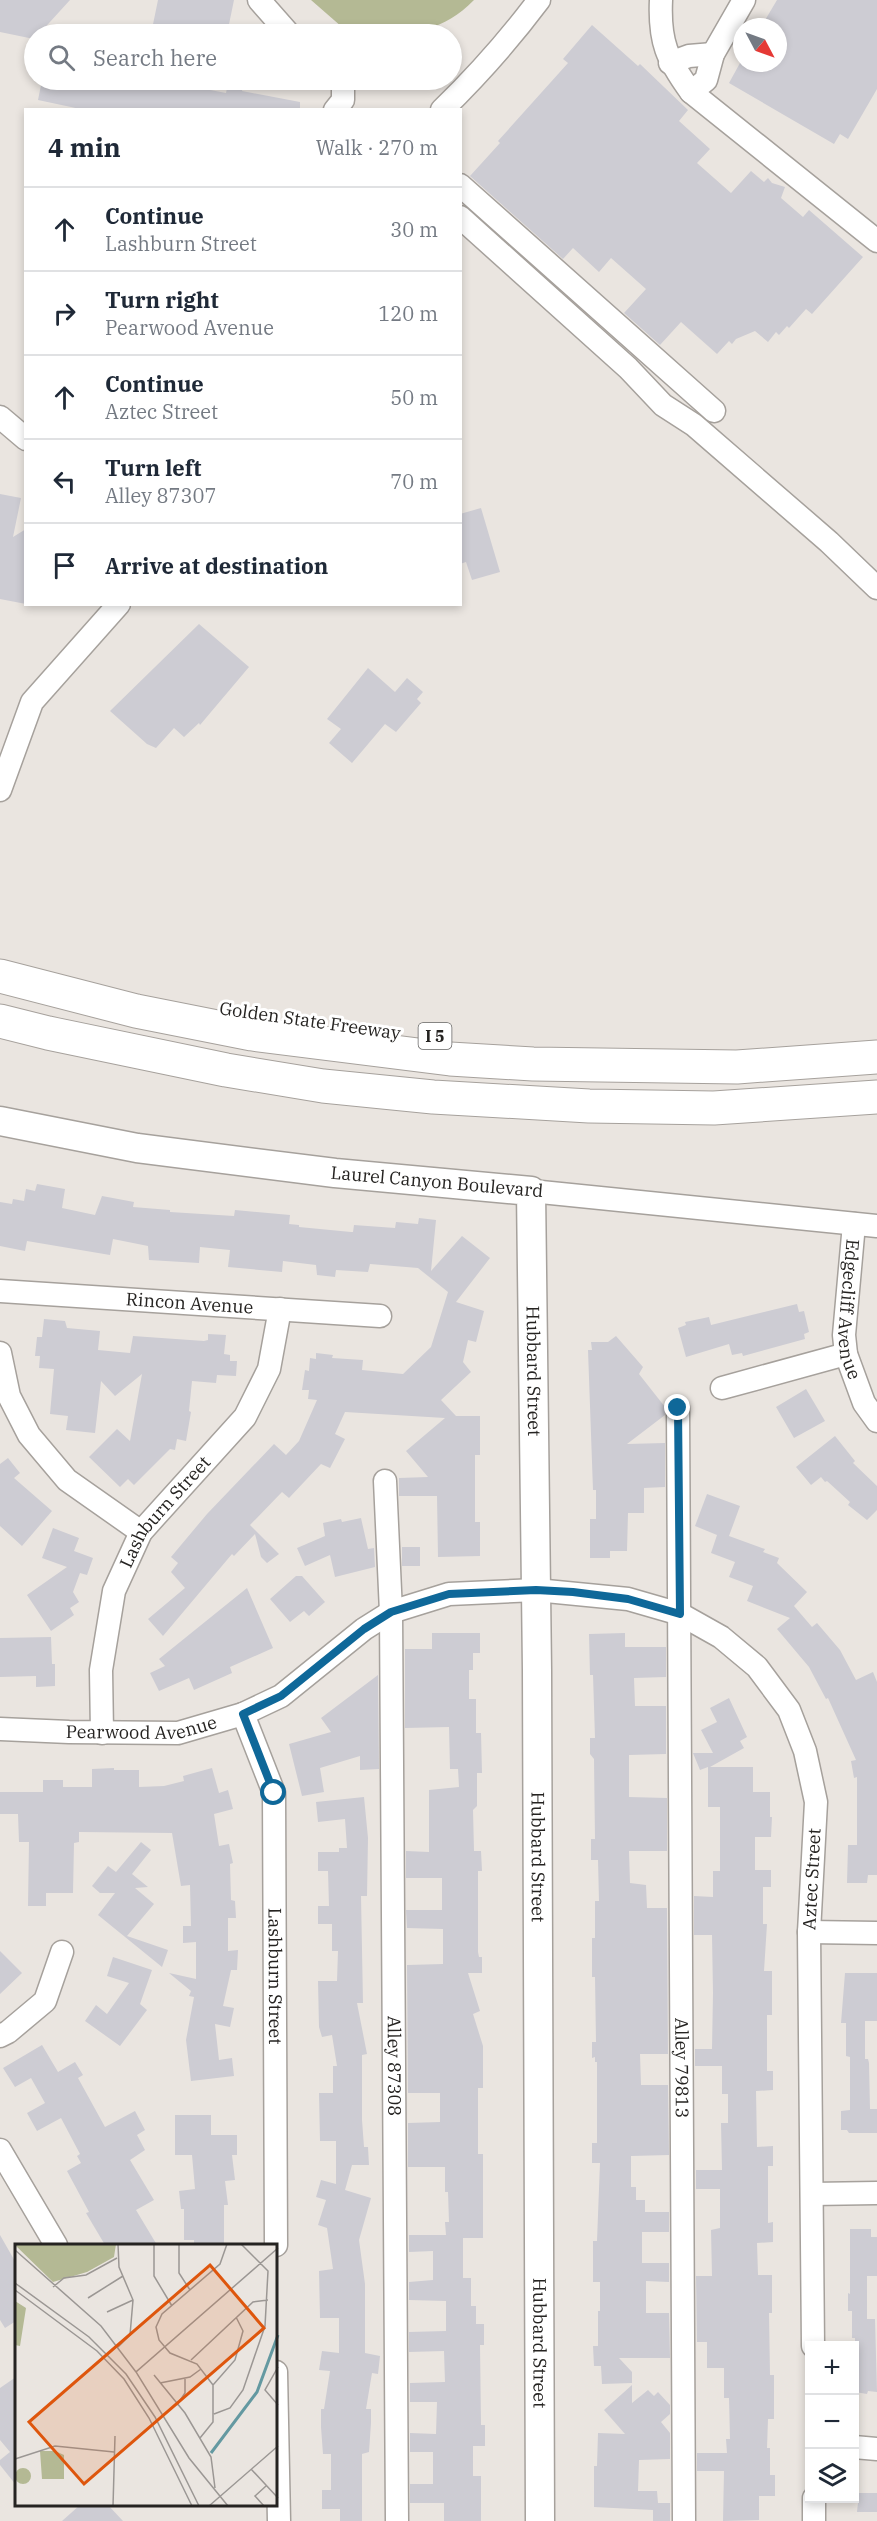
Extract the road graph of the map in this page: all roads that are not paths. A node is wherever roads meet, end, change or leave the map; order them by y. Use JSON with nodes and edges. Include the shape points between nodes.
{"nodes":[{"id":1,"x":259,"y":0,"type":"edge"},
{"id":2,"x":539,"y":0,"type":"edge"},
{"id":3,"x":661,"y":0,"type":"edge"},
{"id":4,"x":744,"y":0,"type":"edge"},
{"id":5,"x":280,"y":24,"type":"edge"},
{"id":6,"x":713,"y":54,"type":"junction"},
{"id":7,"x":670,"y":63,"type":"junction"},
{"id":8,"x":343,"y":90,"type":"edge"},
{"id":9,"x":692,"y":92,"type":"junction"},
{"id":10,"x":337,"y":108,"type":"edge"},
{"id":11,"x":444,"y":108,"type":"edge"},
{"id":12,"x":462,"y":187,"type":"edge"},
{"id":13,"x":462,"y":219,"type":"edge"},
{"id":14,"x":877,"y":242,"type":"edge"},
{"id":15,"x":714,"y":411,"type":"dead end"},
{"id":16,"x":0,"y":417,"type":"edge"},
{"id":17,"x":24,"y":437,"type":"edge"},
{"id":18,"x":877,"y":588,"type":"edge"},
{"id":19,"x":117,"y":606,"type":"edge"},
{"id":20,"x":0,"y":790,"type":"edge"},
{"id":21,"x":0,"y":959,"type":"edge"},
{"id":22,"x":0,"y":976,"type":"edge"},
{"id":23,"x":0,"y":994,"type":"edge"},
{"id":24,"x":0,"y":1021,"type":"edge"},
{"id":25,"x":877,"y":1039,"type":"edge"},
{"id":26,"x":877,"y":1057,"type":"edge"},
{"id":27,"x":877,"y":1073,"type":"edge"},
{"id":28,"x":877,"y":1097,"type":"edge"},
{"id":29,"x":0,"y":1121,"type":"edge"},
{"id":30,"x":531,"y":1191,"type":"junction"},
{"id":31,"x":854,"y":1224,"type":"junction"},
{"id":32,"x":877,"y":1226,"type":"edge"},
{"id":33,"x":0,"y":1291,"type":"edge"},
{"id":34,"x":280,"y":1309,"type":"junction"},
{"id":35,"x":380,"y":1316,"type":"dead end"},
{"id":36,"x":0,"y":1353,"type":"edge"},
{"id":37,"x":846,"y":1354,"type":"junction"},
{"id":38,"x":723,"y":1388,"type":"dead end"},
{"id":39,"x":678,"y":1408,"type":"dead end"},
{"id":40,"x":877,"y":1421,"type":"edge"},
{"id":41,"x":385,"y":1481,"type":"dead end"},
{"id":42,"x":141,"y":1532,"type":"junction"},
{"id":43,"x":536,"y":1590,"type":"junction"},
{"id":44,"x":391,"y":1612,"type":"junction"},
{"id":45,"x":680,"y":1614,"type":"junction"},
{"id":46,"x":243,"y":1714,"type":"junction"},
{"id":47,"x":0,"y":1729,"type":"edge"},
{"id":48,"x":102,"y":1733,"type":"junction"},
{"id":49,"x":809,"y":1932,"type":"junction"},
{"id":50,"x":877,"y":1933,"type":"edge"},
{"id":51,"x":62,"y":1952,"type":"dead end"},
{"id":52,"x":0,"y":2036,"type":"edge"},
{"id":53,"x":0,"y":2150,"type":"edge"},
{"id":54,"x":877,"y":2193,"type":"edge"},
{"id":55,"x":812,"y":2194,"type":"junction"},
{"id":56,"x":55,"y":2244,"type":"edge"},
{"id":57,"x":276,"y":2244,"type":"edge"},
{"id":58,"x":813,"y":2341,"type":"edge"},
{"id":59,"x":859,"y":2447,"type":"edge"},
{"id":60,"x":877,"y":2449,"type":"edge"},
{"id":61,"x":278,"y":2471,"type":"edge"},
{"id":62,"x":814,"y":2503,"type":"edge"},
{"id":63,"x":279,"y":2521,"type":"edge"},
{"id":64,"x":398,"y":2521,"type":"edge"},
{"id":65,"x":540,"y":2521,"type":"edge"},
{"id":66,"x":684,"y":2521,"type":"edge"},
{"id":67,"x":814,"y":2521,"type":"edge"}],
"edges":[{"from":1,"to":5,"type":"street"},
{"from":2,"to":11,"type":"street","via":[[479,74]]},
{"from":3,"to":7,"type":"street","via":[[660,27]]},
{"from":4,"to":6,"type":"street"},
{"from":6,"to":7,"type":"street"},
{"from":6,"to":9,"type":"street","via":[[706,80]]},
{"from":7,"to":9,"type":"street"},
{"from":8,"to":10,"type":"street","via":[[343,100]]},
{"from":9,"to":14,"type":"street"},
{"from":12,"to":15,"type":"street"},
{"from":13,"to":18,"type":"street","via":[[628,368],[663,405],[694,425]]},
{"from":16,"to":17,"type":"street"},
{"from":19,"to":20,"type":"street","via":[[32,702]]},
{"from":21,"to":25,"type":"highway","name":"Golden State Freeway","number":"I 5","via":[[77,980],[232,1011],[398,1034],[564,1046],[723,1048]]},
{"from":22,"to":26,"type":"highway","via":[[136,1011],[252,1034],[450,1059],[737,1067]]},
{"from":23,"to":27,"type":"highway","via":[[173,1036],[467,1077],[663,1084]]},
{"from":24,"to":28,"type":"highway","via":[[226,1070],[322,1086],[433,1097],[714,1108]]},
{"from":29,"to":30,"type":"main road","name":"Laurel Canyon Boulevard","via":[[137,1148],[335,1173]]},
{"from":30,"to":31,"type":"street","name":"Laurel Canyon Boulevard"},
{"from":30,"to":43,"type":"main road","name":"Hubbard Street"},
{"from":31,"to":32,"type":"street","name":"Laurel Canyon Boulevard"},
{"from":31,"to":37,"type":"street","name":"Edgecliff Avenue","via":[[844,1335]]},
{"from":33,"to":34,"type":"street","name":"Rincon Avenue"},
{"from":34,"to":35,"type":"street","name":"Rincon Avenue"},
{"from":34,"to":42,"type":"street","name":"Lashburn Street","via":[[270,1369],[245,1417]]},
{"from":36,"to":42,"type":"street","via":[[9,1396],[29,1435],[67,1480]]},
{"from":37,"to":38,"type":"street"},
{"from":37,"to":40,"type":"street","name":"Edgecliff Avenue","via":[[864,1403]]},
{"from":39,"to":45,"type":"street","name":"Alley 79813"},
{"from":41,"to":44,"type":"street","name":"Alley 87308"},
{"from":42,"to":48,"type":"street","name":"Lashburn Street","via":[[114,1591],[100,1670]]},
{"from":43,"to":44,"type":"street","name":"Pearwood Avenue","via":[[449,1594]]},
{"from":43,"to":45,"type":"street","name":"Aztec Street","via":[[628,1599]]},
{"from":43,"to":65,"type":"main road","name":"Hubbard Street"},
{"from":44,"to":46,"type":"street","name":"Pearwood Avenue","via":[[281,1696]]},
{"from":44,"to":64,"type":"street","name":"Alley 87308"},
{"from":45,"to":49,"type":"street","name":"Aztec Street","via":[[721,1637],[757,1666],[789,1710],[805,1751],[816,1802]]},
{"from":45,"to":66,"type":"street","name":"Alley 79813"},
{"from":46,"to":48,"type":"street","name":"Pearwood Avenue","via":[[178,1733]]},
{"from":46,"to":57,"type":"street","name":"Lashburn Street","via":[[274,1793]]},
{"from":47,"to":48,"type":"street","name":"Pearwood Avenue"},
{"from":49,"to":50,"type":"street"},
{"from":49,"to":55,"type":"street","name":"Aztec Street"},
{"from":51,"to":52,"type":"street","via":[[45,2001]]},
{"from":53,"to":56,"type":"street"},
{"from":54,"to":55,"type":"street"},
{"from":55,"to":58,"type":"street","name":"Aztec Street"},
{"from":59,"to":60,"type":"street"},
{"from":61,"to":63,"type":"street"},
{"from":62,"to":67,"type":"street"}]}
